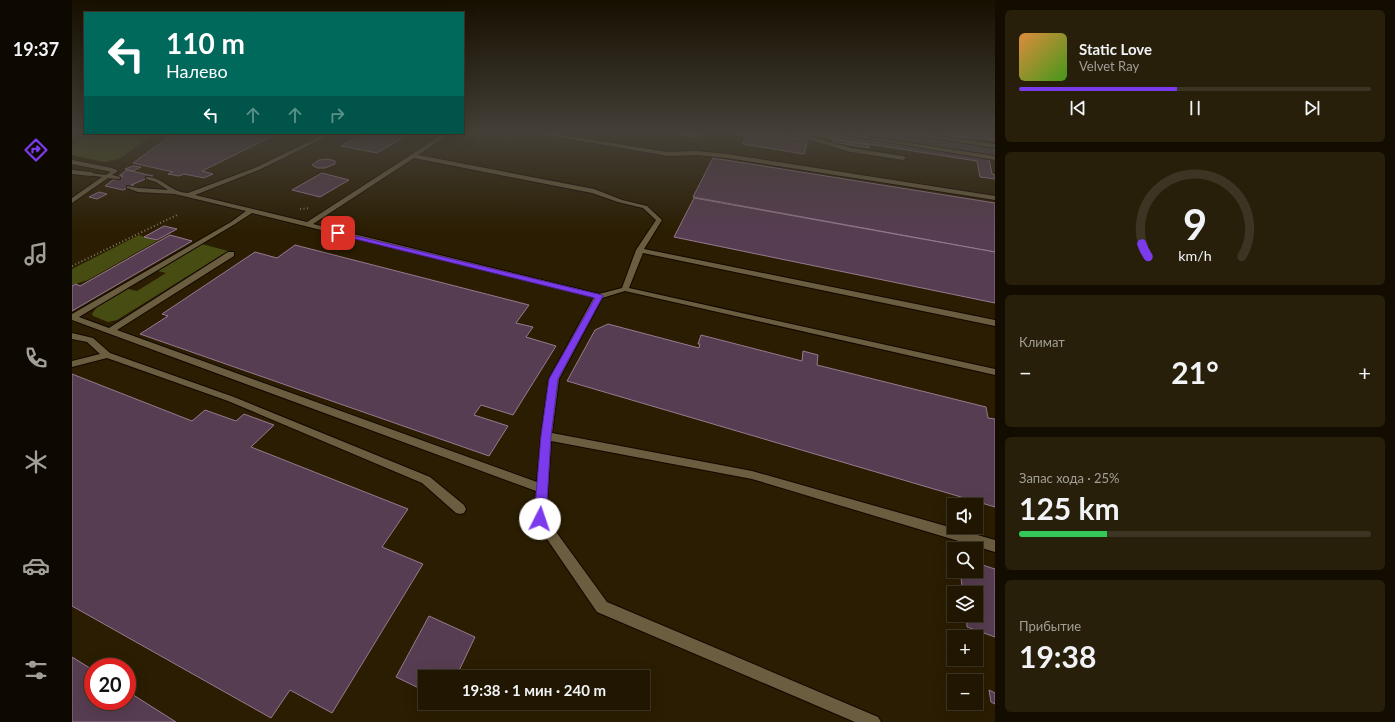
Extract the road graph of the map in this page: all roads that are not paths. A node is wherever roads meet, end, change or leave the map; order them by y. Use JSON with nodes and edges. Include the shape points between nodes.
{"nodes":[{"id":1,"x":86,"y":166,"type":"edge"},
{"id":2,"x":264,"y":166,"type":"edge"},
{"id":3,"x":399,"y":166,"type":"edge"},
{"id":4,"x":464,"y":166,"type":"edge"},
{"id":5,"x":788,"y":166,"type":"edge"},
{"id":6,"x":72,"y":172,"type":"edge"},
{"id":7,"x":111,"y":172,"type":"junction"},
{"id":8,"x":123,"y":173,"type":"dead end"},
{"id":9,"x":91,"y":174,"type":"junction"},
{"id":10,"x":118,"y":178,"type":"dead end"},
{"id":11,"x":148,"y":178,"type":"dead end"},
{"id":12,"x":101,"y":180,"type":"junction"},
{"id":13,"x":110,"y":182,"type":"dead end"},
{"id":14,"x":129,"y":187,"type":"dead end"},
{"id":15,"x":176,"y":192,"type":"junction"},
{"id":16,"x":189,"y":195,"type":"junction"},
{"id":17,"x":995,"y":198,"type":"edge"},
{"id":18,"x":72,"y":201,"type":"edge"},
{"id":19,"x":250,"y":210,"type":"junction"},
{"id":20,"x":307,"y":225,"type":"junction"},
{"id":21,"x":640,"y":250,"type":"junction"},
{"id":22,"x":231,"y":254,"type":"dead end"},
{"id":23,"x":625,"y":289,"type":"junction"},
{"id":24,"x":599,"y":296,"type":"junction"},
{"id":25,"x":995,"y":323,"type":"edge"},
{"id":26,"x":110,"y":331,"type":"junction"},
{"id":27,"x":72,"y":336,"type":"edge"},
{"id":28,"x":107,"y":355,"type":"junction"},
{"id":29,"x":72,"y":364,"type":"edge"},
{"id":30,"x":995,"y":372,"type":"edge"},
{"id":31,"x":546,"y":436,"type":"junction"},
{"id":32,"x":542,"y":488,"type":"junction"},
{"id":33,"x":460,"y":510,"type":"dead end"},
{"id":34,"x":995,"y":546,"type":"edge"},
{"id":35,"x":873,"y":722,"type":"edge"}],
"edges":[{"from":1,"to":7,"type":"street"},
{"from":2,"to":16,"type":"lane"},
{"from":3,"to":20,"type":"lane"},
{"from":4,"to":21,"type":"lane","via":[[594,191],[620,202],[645,207],[659,220]]},
{"from":5,"to":17,"type":"lane"},
{"from":6,"to":9,"type":"street"},
{"from":7,"to":8,"type":"lane"},
{"from":7,"to":9,"type":"lane"},
{"from":7,"to":10,"type":"lane"},
{"from":7,"to":12,"type":"lane"},
{"from":9,"to":12,"type":"lane"},
{"from":11,"to":15,"type":"lane"},
{"from":12,"to":13,"type":"lane"},
{"from":12,"to":18,"type":"lane"},
{"from":14,"to":15,"type":"lane","via":[[138,190]]},
{"from":15,"to":16,"type":"lane"},
{"from":16,"to":19,"type":"lane"},
{"from":19,"to":20,"type":"lane"},
{"from":19,"to":26,"type":"lane","via":[[233,223],[72,317]]},
{"from":20,"to":24,"type":"lane"},
{"from":21,"to":23,"type":"lane"},
{"from":21,"to":25,"type":"lane"},
{"from":22,"to":26,"type":"lane"},
{"from":23,"to":24,"type":"lane"},
{"from":23,"to":30,"type":"lane"},
{"from":24,"to":31,"type":"lane","via":[[554,379]]},
{"from":26,"to":32,"type":"lane"},
{"from":27,"to":28,"type":"lane","via":[[90,340]]},
{"from":28,"to":29,"type":"lane"},
{"from":28,"to":33,"type":"lane","via":[[231,399],[426,480]]},
{"from":31,"to":32,"type":"lane"},
{"from":31,"to":34,"type":"lane","via":[[752,474]]},
{"from":32,"to":35,"type":"lane","via":[[540,519],[602,607]]}]}
